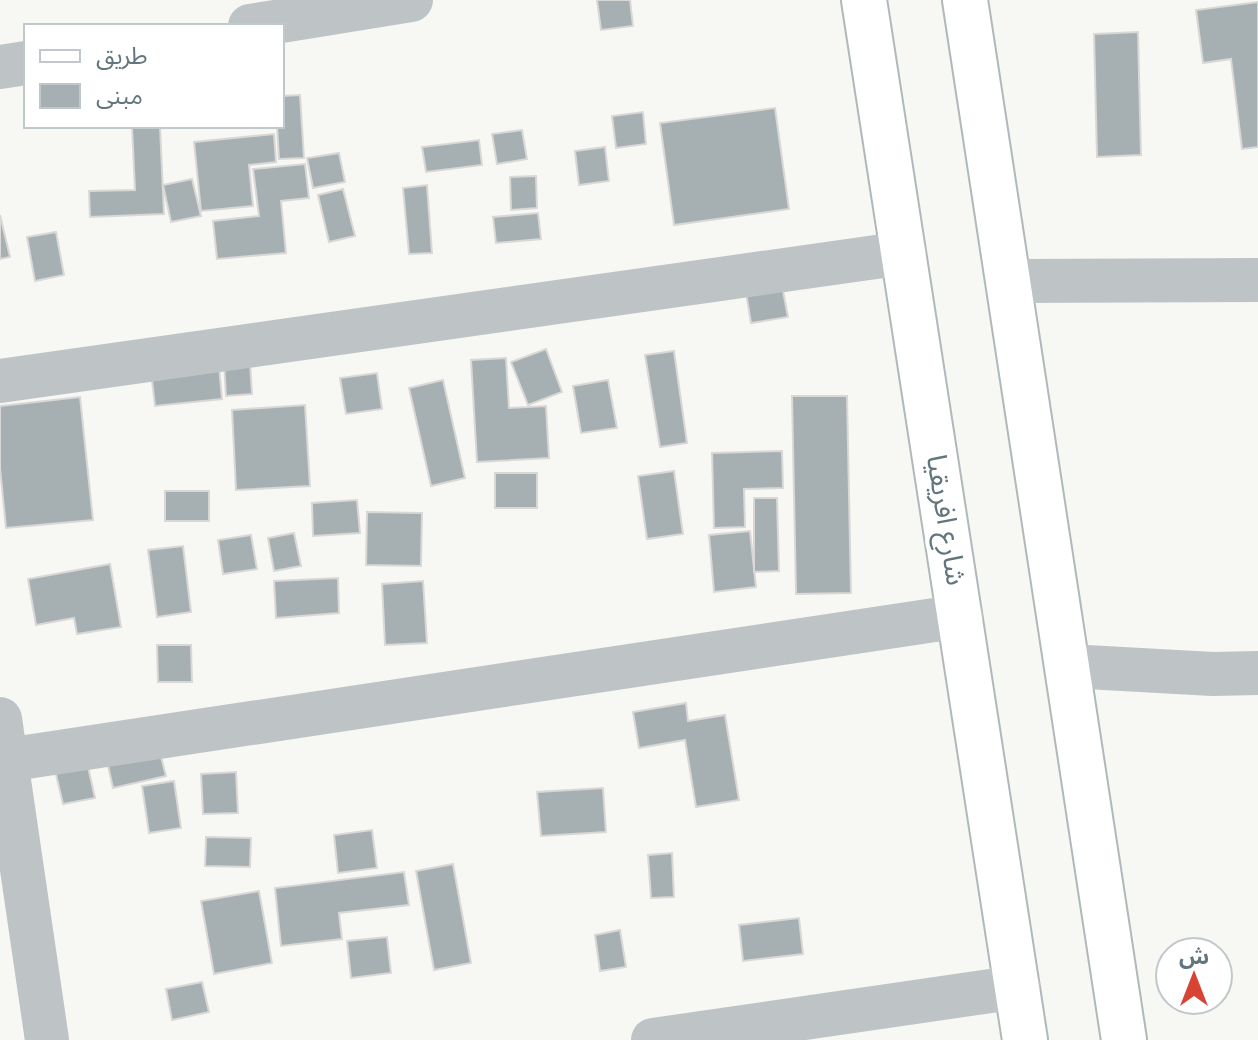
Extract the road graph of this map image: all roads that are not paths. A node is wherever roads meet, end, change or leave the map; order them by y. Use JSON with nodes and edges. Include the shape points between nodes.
{"nodes":[{"id":1,"x":411,"y":0,"type":"edge"},
{"id":2,"x":864,"y":0,"type":"edge"},
{"id":3,"x":965,"y":0,"type":"edge"},
{"id":4,"x":262,"y":24,"type":"edge"},
{"id":5,"x":24,"y":63,"type":"edge"},
{"id":6,"x":0,"y":67,"type":"edge"},
{"id":7,"x":904,"y":253,"type":"junction"},
{"id":8,"x":1258,"y":280,"type":"edge"},
{"id":9,"x":1008,"y":281,"type":"junction"},
{"id":10,"x":0,"y":381,"type":"edge"},
{"id":11,"x":961,"y":616,"type":"junction"},
{"id":12,"x":1068,"y":666,"type":"junction"},
{"id":13,"x":1258,"y":673,"type":"edge"},
{"id":14,"x":2,"y":747,"type":"edge"},
{"id":15,"x":1018,"y":987,"type":"junction"},
{"id":16,"x":47,"y":1040,"type":"edge"},
{"id":17,"x":653,"y":1040,"type":"edge"},
{"id":18,"x":1025,"y":1040,"type":"edge"},
{"id":19,"x":1124,"y":1040,"type":"edge"}],
"edges":[{"from":1,"to":4,"type":"street"},
{"from":2,"to":7,"type":"street","name":"شارع افريقيا"},
{"from":3,"to":9,"type":"street"},
{"from":5,"to":6,"type":"street"},
{"from":7,"to":10,"type":"street"},
{"from":7,"to":11,"type":"street","name":"شارع افريقيا"},
{"from":8,"to":9,"type":"street"},
{"from":9,"to":12,"type":"street"},
{"from":11,"to":14,"type":"street"},
{"from":11,"to":15,"type":"street","name":"شارع افريقيا"},
{"from":12,"to":13,"type":"street"},
{"from":12,"to":19,"type":"street"},
{"from":14,"to":16,"type":"street"},
{"from":15,"to":17,"type":"street"},
{"from":15,"to":18,"type":"street","name":"شارع افريقيا"}]}
